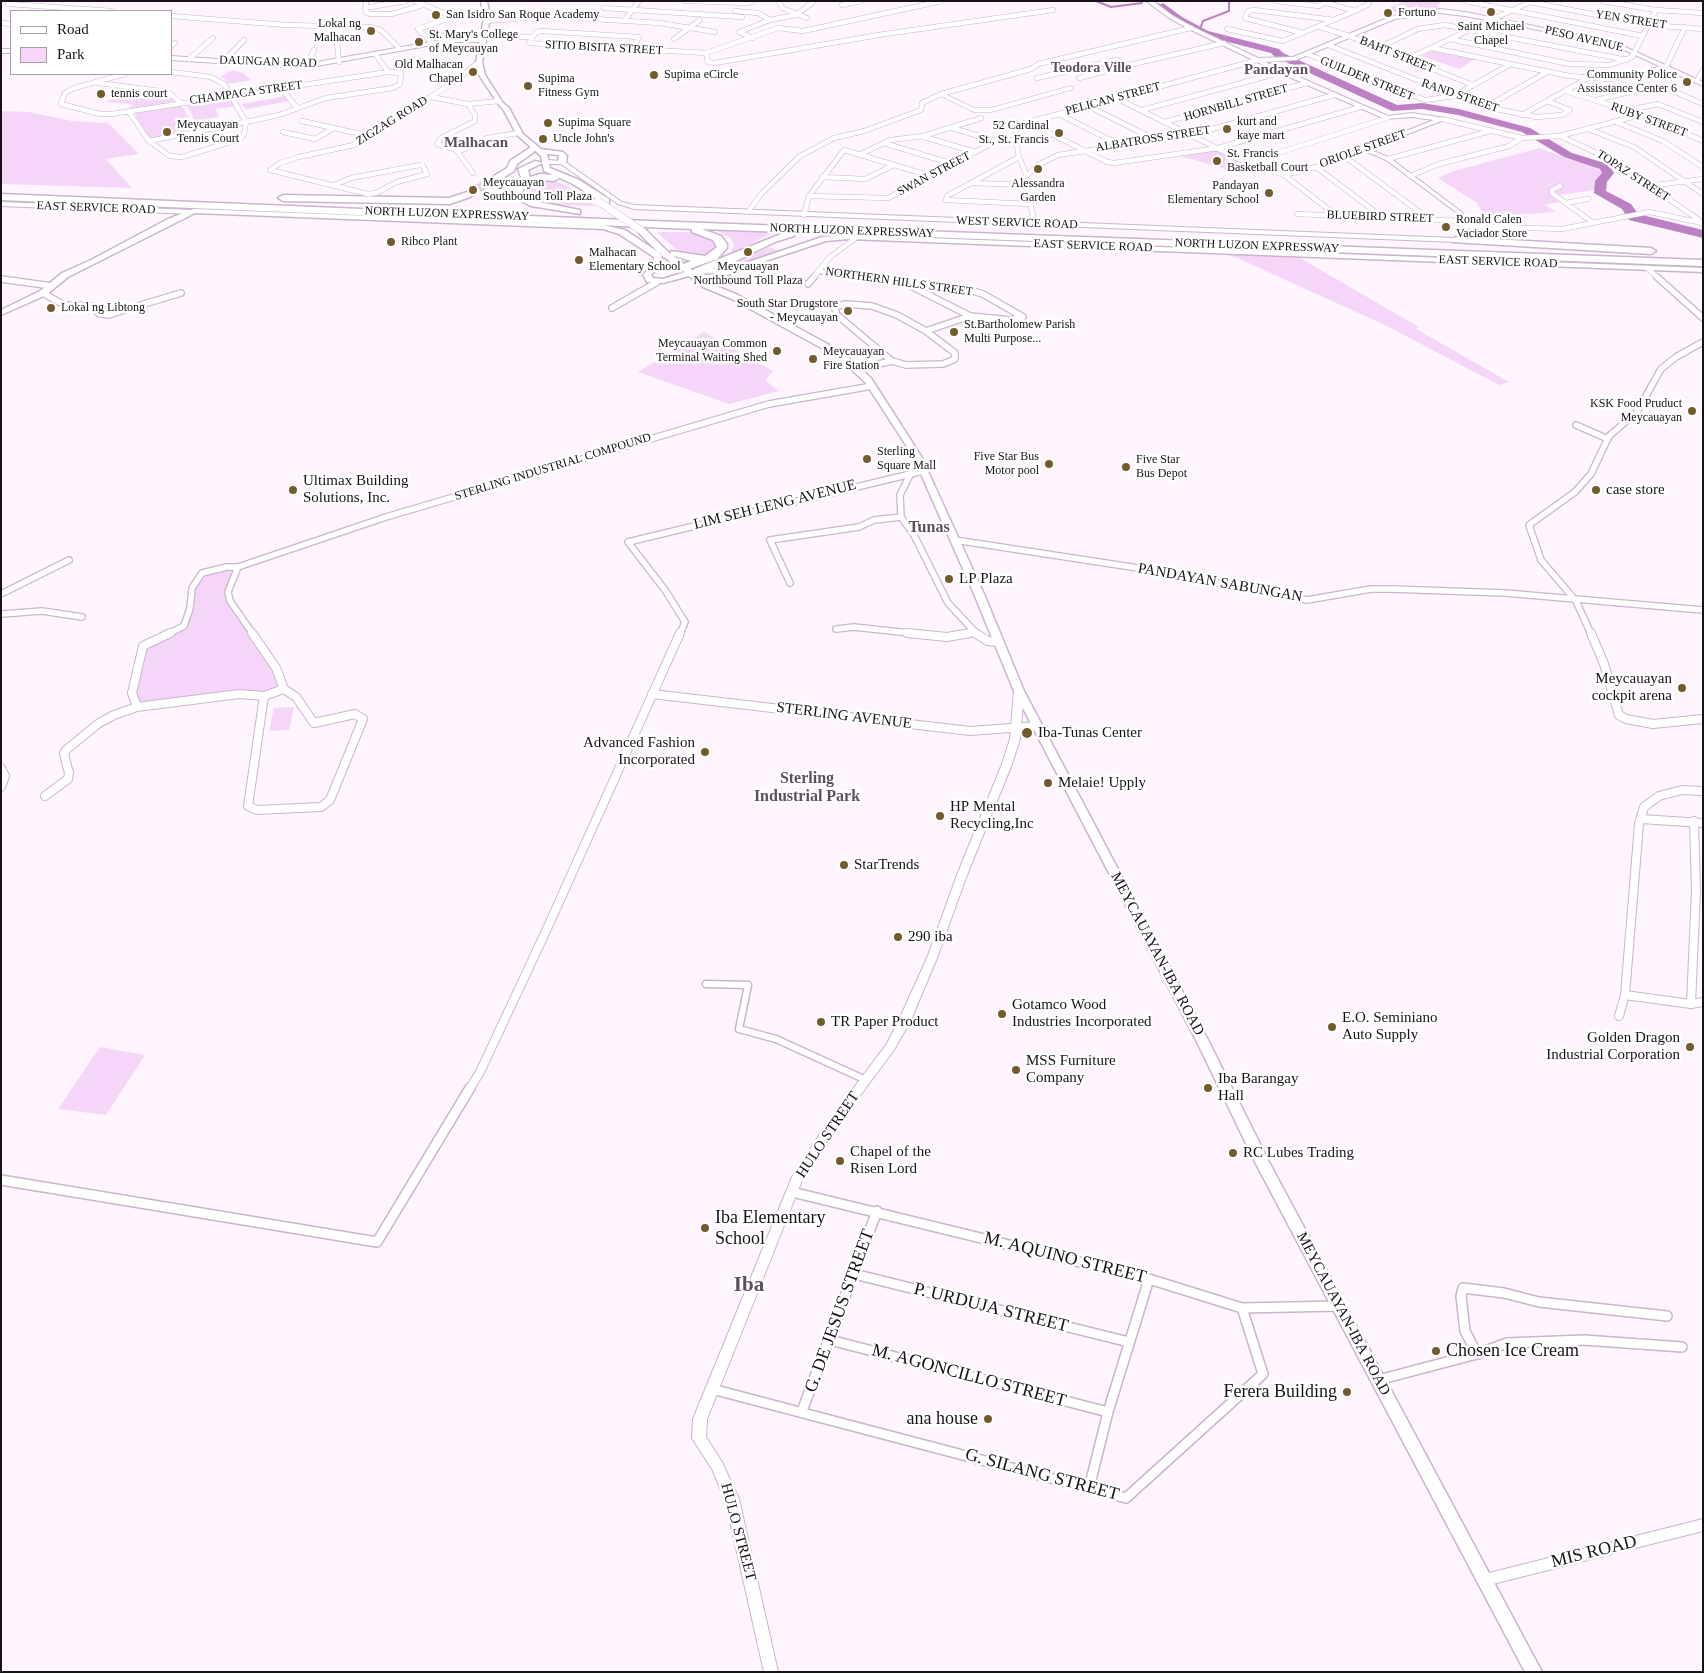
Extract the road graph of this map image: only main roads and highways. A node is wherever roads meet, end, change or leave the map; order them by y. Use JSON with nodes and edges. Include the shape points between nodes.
{"nodes":[{"id":1,"x":484,"y":1,"type":"edge"},
{"id":2,"x":533,"y":148,"type":"junction"},
{"id":3,"x":562,"y":162,"type":"road end"},
{"id":4,"x":539,"y":164,"type":"junction"},
{"id":5,"x":513,"y":166,"type":"junction"},
{"id":6,"x":569,"y":168,"type":"road end"},
{"id":7,"x":553,"y":175,"type":"junction"},
{"id":8,"x":525,"y":180,"type":"junction"},
{"id":9,"x":487,"y":184,"type":"tunnel mouth"},
{"id":10,"x":1,"y":190,"type":"edge"},
{"id":11,"x":467,"y":195,"type":"tunnel mouth"},
{"id":12,"x":1,"y":197,"type":"edge"},
{"id":13,"x":42,"y":198,"type":"junction"},
{"id":14,"x":247,"y":198,"type":"junction"},
{"id":15,"x":195,"y":211,"type":"junction"},
{"id":16,"x":581,"y":212,"type":"junction"},
{"id":17,"x":647,"y":228,"type":"junction"},
{"id":18,"x":825,"y":230,"type":"junction"},
{"id":19,"x":1461,"y":231,"type":"road end"},
{"id":20,"x":1314,"y":248,"type":"junction"},
{"id":21,"x":670,"y":253,"type":"junction"},
{"id":22,"x":1702,"y":257,"type":"edge"},
{"id":23,"x":1647,"y":268,"type":"junction"},
{"id":24,"x":691,"y":270,"type":"junction"},
{"id":25,"x":1703,"y":270,"type":"edge"},
{"id":26,"x":715,"y":271,"type":"junction"},
{"id":27,"x":661,"y":281,"type":"junction"},
{"id":28,"x":706,"y":286,"type":"junction"},
{"id":29,"x":727,"y":292,"type":"junction"},
{"id":30,"x":1,"y":314,"type":"edge"},
{"id":31,"x":1534,"y":1672,"type":"edge"}],
"edges":[{"from":1,"to":2,"type":"main road","via":[[487,21],[479,62],[482,75],[500,102],[500,110],[510,127]]},
{"from":2,"to":3,"type":"main road","via":[[561,154]]},
{"from":2,"to":4,"type":"main road","via":[[545,157]]},
{"from":2,"to":5,"type":"highway"},
{"from":4,"to":5,"type":"highway"},
{"from":4,"to":7,"type":"main road","via":[[542,173]]},
{"from":4,"to":8,"type":"highway","via":[[528,172]]},
{"from":5,"to":9,"type":"highway"},
{"from":6,"to":7,"type":"main road","via":[[558,168]]},
{"from":7,"to":8,"type":"highway"},
{"from":7,"to":17,"type":"main road","bridge":true,"via":[[576,182]]},
{"from":8,"to":16,"type":"highway","via":[[517,191],[521,199]]},
{"from":10,"to":14,"type":"highway","name":"NORTH LUZON EXPRESSWAY"},
{"from":11,"to":14,"type":"highway","via":[[450,201]]},
{"from":12,"to":13,"type":"highway","name":"NORTH LUZON EXPRESSWAY"},
{"from":13,"to":15,"type":"highway"},
{"from":13,"to":17,"type":"highway","name":"NORTH LUZON EXPRESSWAY"},
{"from":14,"to":16,"type":"highway","name":"NORTH LUZON EXPRESSWAY"},
{"from":15,"to":27,"type":"main road","via":[[611,228],[658,256],[658,264],[646,276],[650,280]]},
{"from":15,"to":30,"type":"main road","via":[[65,275],[43,292]]},
{"from":16,"to":22,"type":"highway","name":"NORTH LUZON EXPRESSWAY"},
{"from":17,"to":18,"type":"highway","name":"NORTH LUZON EXPRESSWAY"},
{"from":17,"to":21,"type":"main road"},
{"from":17,"to":26,"type":"highway","via":[[685,228],[713,235],[723,245]]},
{"from":18,"to":20,"type":"highway","name":"NORTH LUZON EXPRESSWAY"},
{"from":18,"to":26,"type":"highway","via":[[780,237]]},
{"from":19,"to":22,"type":"highway","via":[[1484,242],[1565,244]]},
{"from":20,"to":22,"type":"highway","name":"NORTH LUZON EXPRESSWAY"},
{"from":20,"to":23,"type":"highway","via":[[1368,254],[1620,264]]},
{"from":21,"to":24,"type":"main road"},
{"from":21,"to":26,"type":"highway","via":[[692,259]]},
{"from":21,"to":27,"type":"main road","via":[[669,278]]},
{"from":23,"to":25,"type":"main road","name":"EAST SERVICE ROAD"},
{"from":23,"to":26,"type":"main road","name":"EAST SERVICE ROAD","via":[[857,237],[825,240],[728,271]]},
{"from":24,"to":26,"type":"highway"},
{"from":24,"to":26,"type":"main road","name":"MEYCAUAYAN-IBA ROAD"},
{"from":24,"to":27,"type":"main road"},
{"from":24,"to":28,"type":"main road","name":"MEYCAUAYAN-IBA ROAD"},
{"from":26,"to":29,"type":"main road","name":"MEYCAUAYAN-IBA ROAD"},
{"from":27,"to":28,"type":"main road"},
{"from":28,"to":29,"type":"main road","name":"MEYCAUAYAN-IBA ROAD"},
{"from":29,"to":31,"type":"main road","name":"MEYCAUAYAN-IBA ROAD","via":[[839,354],[872,386],[917,456],[1019,692],[1164,965],[1262,1162]]}]}
